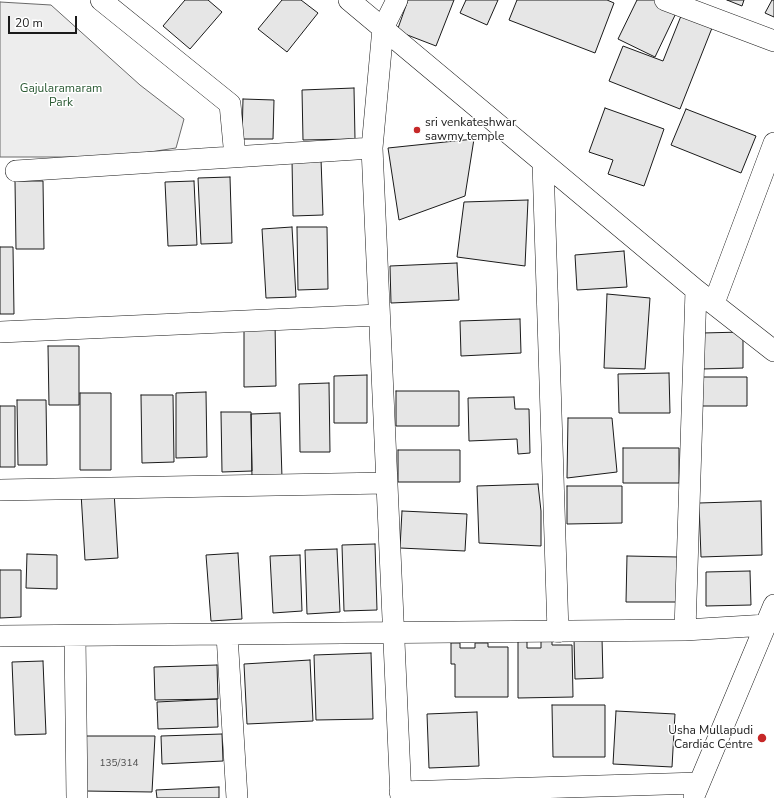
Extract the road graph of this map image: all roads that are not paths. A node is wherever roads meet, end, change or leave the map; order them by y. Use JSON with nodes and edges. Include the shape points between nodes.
{"nodes":[{"id":1,"x":101,"y":0,"type":"edge"},
{"id":2,"x":349,"y":0,"type":"edge"},
{"id":3,"x":397,"y":0,"type":"edge"},
{"id":4,"x":665,"y":0,"type":"edge"},
{"id":5,"x":383,"y":28,"type":"junction"},
{"id":6,"x":774,"y":41,"type":"edge"},
{"id":7,"x":774,"y":143,"type":"edge"},
{"id":8,"x":372,"y":148,"type":"junction"},
{"id":9,"x":235,"y":156,"type":"junction"},
{"id":10,"x":543,"y":163,"type":"junction"},
{"id":11,"x":16,"y":171,"type":"dead end"},
{"id":12,"x":696,"y":290,"type":"junction"},
{"id":13,"x":714,"y":304,"type":"junction"},
{"id":14,"x":379,"y":315,"type":"junction"},
{"id":15,"x":0,"y":332,"type":"edge"},
{"id":16,"x":774,"y":350,"type":"edge"},
{"id":17,"x":386,"y":483,"type":"junction"},
{"id":18,"x":0,"y":490,"type":"edge"},
{"id":19,"x":774,"y":605,"type":"edge"},
{"id":20,"x":766,"y":625,"type":"junction"},
{"id":21,"x":685,"y":630,"type":"junction"},
{"id":22,"x":558,"y":632,"type":"junction"},
{"id":23,"x":393,"y":633,"type":"junction"},
{"id":24,"x":227,"y":635,"type":"junction"},
{"id":25,"x":0,"y":636,"type":"edge"},
{"id":26,"x":75,"y":636,"type":"junction"},
{"id":27,"x":696,"y":791,"type":"edge"},
{"id":28,"x":400,"y":795,"type":"edge"},
{"id":29,"x":77,"y":798,"type":"edge"},
{"id":30,"x":238,"y":798,"type":"edge"}],
"edges":[{"from":1,"to":9,"type":"street","via":[[230,104]]},
{"from":2,"to":5,"type":"street"},
{"from":3,"to":5,"type":"street"},
{"from":4,"to":6,"type":"street"},
{"from":5,"to":8,"type":"street"},
{"from":5,"to":10,"type":"street"},
{"from":7,"to":13,"type":"street"},
{"from":8,"to":9,"type":"street"},
{"from":8,"to":14,"type":"street"},
{"from":9,"to":11,"type":"street"},
{"from":10,"to":12,"type":"street"},
{"from":10,"to":22,"type":"street"},
{"from":12,"to":13,"type":"street"},
{"from":12,"to":21,"type":"street"},
{"from":13,"to":16,"type":"street"},
{"from":14,"to":15,"type":"street"},
{"from":14,"to":17,"type":"street"},
{"from":17,"to":18,"type":"street"},
{"from":17,"to":23,"type":"street"},
{"from":19,"to":20,"type":"street"},
{"from":20,"to":21,"type":"street"},
{"from":20,"to":27,"type":"street"},
{"from":21,"to":22,"type":"street"},
{"from":22,"to":23,"type":"street"},
{"from":23,"to":24,"type":"street"},
{"from":23,"to":28,"type":"street"},
{"from":24,"to":26,"type":"street"},
{"from":24,"to":30,"type":"street"},
{"from":25,"to":26,"type":"street"},
{"from":26,"to":29,"type":"street"},
{"from":27,"to":28,"type":"street"}]}
